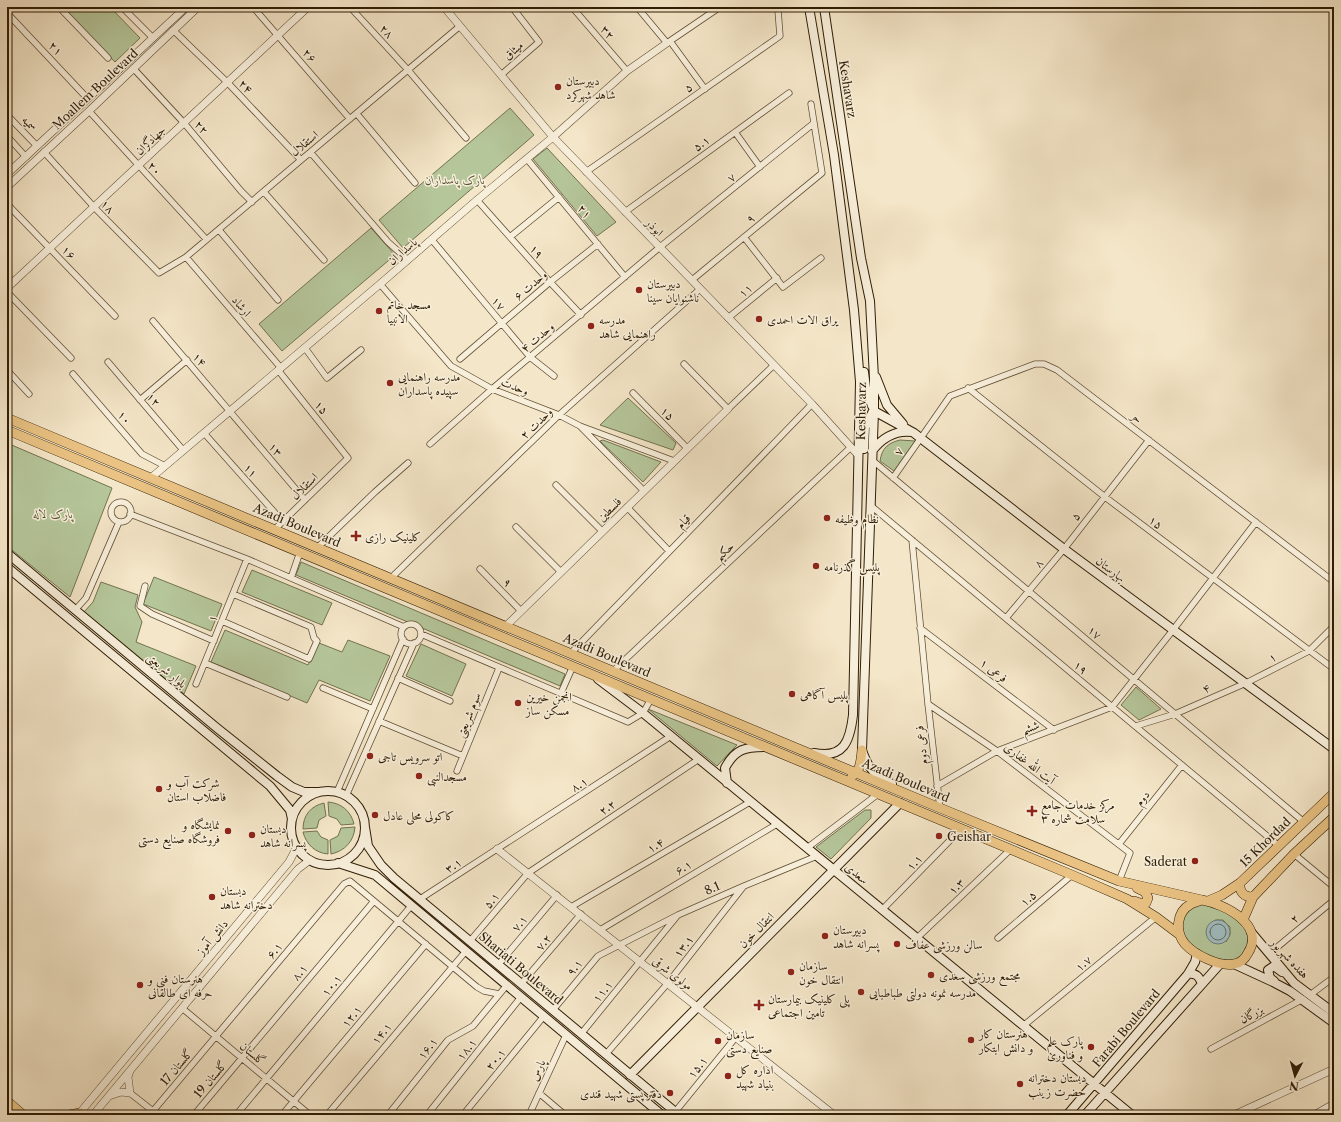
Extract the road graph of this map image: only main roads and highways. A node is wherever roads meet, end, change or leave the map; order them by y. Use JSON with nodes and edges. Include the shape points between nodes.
{"nodes":[{"id":1,"x":809,"y":7,"type":"edge"},
{"id":2,"x":824,"y":7,"type":"edge"},
{"id":3,"x":850,"y":178,"type":"junction"},
{"id":4,"x":837,"y":180,"type":"junction"},
{"id":5,"x":854,"y":310,"type":"junction"},
{"id":6,"x":873,"y":370,"type":"junction"},
{"id":7,"x":874,"y":411,"type":"junction"},
{"id":8,"x":7,"y":418,"type":"edge"},
{"id":9,"x":7,"y":430,"type":"edge"},
{"id":10,"x":918,"y":435,"type":"junction"},
{"id":11,"x":872,"y":451,"type":"junction"},
{"id":12,"x":857,"y":511,"type":"junction"},
{"id":13,"x":7,"y":553,"type":"edge"},
{"id":14,"x":7,"y":567,"type":"edge"},
{"id":15,"x":426,"y":592,"type":"junction"},
{"id":16,"x":422,"y":603,"type":"junction"},
{"id":17,"x":855,"y":610,"type":"junction"},
{"id":18,"x":867,"y":610,"type":"junction"},
{"id":19,"x":592,"y":674,"type":"junction"},
{"id":20,"x":853,"y":715,"type":"junction"},
{"id":21,"x":863,"y":716,"type":"junction"},
{"id":22,"x":766,"y":747,"type":"junction"},
{"id":23,"x":1334,"y":749,"type":"edge"},
{"id":24,"x":862,"y":750,"type":"junction"},
{"id":25,"x":804,"y":751,"type":"junction"},
{"id":26,"x":820,"y":770,"type":"junction"},
{"id":27,"x":857,"y":773,"type":"junction"},
{"id":28,"x":727,"y":782,"type":"junction"},
{"id":29,"x":318,"y":792,"type":"junction"},
{"id":30,"x":1334,"y":793,"type":"edge"},
{"id":31,"x":911,"y":796,"type":"junction"},
{"id":32,"x":900,"y":803,"type":"junction"},
{"id":33,"x":1334,"y":817,"type":"edge"},
{"id":34,"x":292,"y":819,"type":"junction"},
{"id":35,"x":365,"y":827,"type":"junction"},
{"id":36,"x":338,"y":863,"type":"junction"},
{"id":37,"x":381,"y":865,"type":"junction"},
{"id":38,"x":834,"y":870,"type":"junction"},
{"id":39,"x":375,"y":875,"type":"junction"},
{"id":40,"x":1240,"y":883,"type":"junction"},
{"id":41,"x":1130,"y":884,"type":"junction"},
{"id":42,"x":1253,"y":897,"type":"junction"},
{"id":43,"x":1127,"y":899,"type":"junction"},
{"id":44,"x":1205,"y":901,"type":"junction"},
{"id":45,"x":1243,"y":920,"type":"junction"},
{"id":46,"x":1251,"y":932,"type":"junction"},
{"id":47,"x":1180,"y":935,"type":"junction"},
{"id":48,"x":1197,"y":954,"type":"junction"},
{"id":49,"x":1220,"y":964,"type":"junction"},
{"id":50,"x":1234,"y":964,"type":"junction"},
{"id":51,"x":1188,"y":974,"type":"junction"},
{"id":52,"x":1294,"y":983,"type":"junction"},
{"id":53,"x":1202,"y":984,"type":"junction"},
{"id":54,"x":1279,"y":985,"type":"junction"},
{"id":55,"x":1334,"y":1013,"type":"edge"},
{"id":56,"x":1334,"y":1022,"type":"edge"},
{"id":57,"x":630,"y":1075,"type":"junction"},
{"id":58,"x":1094,"y":1084,"type":"junction"},
{"id":59,"x":1105,"y":1093,"type":"junction"},
{"id":60,"x":7,"y":1101,"type":"edge"},
{"id":61,"x":677,"y":1113,"type":"edge"},
{"id":62,"x":79,"y":1114,"type":"edge"},
{"id":63,"x":24,"y":1115,"type":"edge"},
{"id":64,"x":68,"y":1115,"type":"edge"},
{"id":65,"x":662,"y":1115,"type":"edge"},
{"id":66,"x":1066,"y":1115,"type":"edge"},
{"id":67,"x":1085,"y":1115,"type":"edge"},
{"id":68,"x":1132,"y":1115,"type":"edge"}],
"edges":[{"from":1,"to":4,"type":"main road","name":"Keshavarz"},
{"from":2,"to":3,"type":"main road","name":"Keshavarz"},
{"from":3,"to":4,"type":"main road"},
{"from":3,"to":6,"type":"main road","name":"Keshavarz","via":[[860,258],[870,301]]},
{"from":4,"to":5,"type":"main road","name":"Keshavarz"},
{"from":5,"to":7,"type":"main road","via":[[866,388]]},
{"from":5,"to":12,"type":"main road","name":"Keshavarz","via":[[860,382]]},
{"from":6,"to":7,"type":"main road","name":"Keshavarz"},
{"from":6,"to":10,"type":"main road","via":[[887,405],[899,421]]},
{"from":7,"to":10,"type":"main road","name":"بهارستان"},
{"from":7,"to":11,"type":"main road","name":"Keshavarz"},
{"from":7,"to":12,"type":"main road","via":[[864,427],[861,492]]},
{"from":8,"to":15,"type":"main road","name":"Azadi Boulevard"},
{"from":9,"to":16,"type":"main road","name":"Azadi Boulevard"},
{"from":10,"to":11,"type":"main road","via":[[901,432],[878,443]]},
{"from":10,"to":23,"type":"main road","name":"بهارستان","via":[[1064,549]]},
{"from":11,"to":18,"type":"main road","name":"Keshavarz"},
{"from":12,"to":17,"type":"main road","name":"Keshavarz"},
{"from":13,"to":29,"type":"main road","name":"بلوار شریعتی","via":[[277,776],[304,792]]},
{"from":14,"to":34,"type":"main road","name":"بلوار شریعتی","via":[[270,786],[290,810]]},
{"from":15,"to":16,"type":"main road"},
{"from":15,"to":25,"type":"main road","name":"Azadi Boulevard"},
{"from":16,"to":19,"type":"main road","name":"Azadi Boulevard"},
{"from":17,"to":18,"type":"main road"},
{"from":17,"to":20,"type":"main road","name":"Keshavarz"},
{"from":18,"to":21,"type":"main road","name":"Keshavarz"},
{"from":19,"to":22,"type":"main road","name":"Azadi Boulevard"},
{"from":19,"to":28,"type":"main road","name":"سعدی"},
{"from":20,"to":21,"type":"main road"},
{"from":20,"to":25,"type":"main road","name":"Keshavarz","via":[[851,732],[844,747],[822,755]]},
{"from":21,"to":24,"type":"main road","name":"Keshavarz"},
{"from":22,"to":26,"type":"main road","name":"Azadi Boulevard"},
{"from":22,"to":28,"type":"main road","via":[[746,748],[734,756],[725,768]]},
{"from":24,"to":27,"type":"main road"},
{"from":24,"to":31,"type":"main road","name":"Keshavarz","via":[[872,770]]},
{"from":25,"to":27,"type":"main road","name":"Azadi Boulevard"},
{"from":26,"to":27,"type":"main road","via":[[826,768],[847,777]]},
{"from":26,"to":32,"type":"main road","name":"Azadi Boulevard"},
{"from":27,"to":31,"type":"main road","name":"Azadi Boulevard"},
{"from":28,"to":38,"type":"main road","name":"سعدی"},
{"from":29,"to":34,"type":"main road","via":[[301,802]]},
{"from":29,"to":35,"type":"main road","via":[[337,792],[354,801],[360,809]]},
{"from":30,"to":40,"type":"main road","name":"15 Khordad"},
{"from":31,"to":41,"type":"main road","name":"Azadi Boulevard"},
{"from":32,"to":38,"type":"main road","name":"انتقال خون"},
{"from":32,"to":43,"type":"main road","name":"Azadi Boulevard"},
{"from":33,"to":42,"type":"main road"},
{"from":34,"to":36,"type":"main road","via":[[293,838],[303,855],[319,864]]},
{"from":35,"to":36,"type":"main road","via":[[364,836],[355,853]]},
{"from":35,"to":37,"type":"main road","name":"Shariati Boulevard","via":[[368,846]]},
{"from":36,"to":39,"type":"main road","name":"Shariati Boulevard"},
{"from":37,"to":39,"type":"main road","via":[[373,868]]},
{"from":37,"to":57,"type":"main road","name":"Shariati Boulevard"},
{"from":38,"to":57,"type":"main road","name":"انتقال خون"},
{"from":38,"to":58,"type":"main road","name":"سعدی"},
{"from":39,"to":65,"type":"main road","name":"Shariati Boulevard"},
{"from":40,"to":42,"type":"main road","via":[[1241,892]]},
{"from":40,"to":44,"type":"main road","name":"15 Khordad","via":[[1222,895]]},
{"from":41,"to":43,"type":"main road","via":[[1144,892],[1148,898],[1146,903]]},
{"from":41,"to":44,"type":"main road","name":"Azadi Boulevard"},
{"from":42,"to":45,"type":"main road"},
{"from":43,"to":47,"type":"main road","name":"Azadi Boulevard"},
{"from":44,"to":45,"type":"main road","via":[[1230,909]]},
{"from":44,"to":47,"type":"main road","name":"15 Khordad","via":[[1191,903],[1181,913],[1178,923]]},
{"from":45,"to":46,"type":"main road"},
{"from":46,"to":50,"type":"main road","via":[[1251,949],[1241,962]]},
{"from":46,"to":52,"type":"main road","name":"هفده شهریور"},
{"from":47,"to":48,"type":"main road","via":[[1185,944]]},
{"from":48,"to":49,"type":"main road"},
{"from":48,"to":51,"type":"main road","name":"Farabi Boulevard"},
{"from":49,"to":50,"type":"main road"},
{"from":49,"to":53,"type":"main road"},
{"from":50,"to":54,"type":"main road"},
{"from":51,"to":53,"type":"main road","via":[[1198,976]]},
{"from":51,"to":58,"type":"main road","name":"Farabi Boulevard"},
{"from":52,"to":54,"type":"main road","via":[[1274,966],[1268,970],[1268,974]]},
{"from":52,"to":55,"type":"main road","name":"هفده شهریور"},
{"from":53,"to":59,"type":"main road"},
{"from":54,"to":56,"type":"main road"},
{"from":57,"to":61,"type":"main road","name":"Shariati Boulevard"},
{"from":58,"to":59,"type":"main road","name":"سعدی"},
{"from":58,"to":66,"type":"main road","name":"Farabi Boulevard"},
{"from":59,"to":67,"type":"main road"},
{"from":59,"to":68,"type":"main road","name":"سعدی"},
{"from":60,"to":63,"type":"main road"},
{"from":62,"to":64,"type":"main road"}]}
